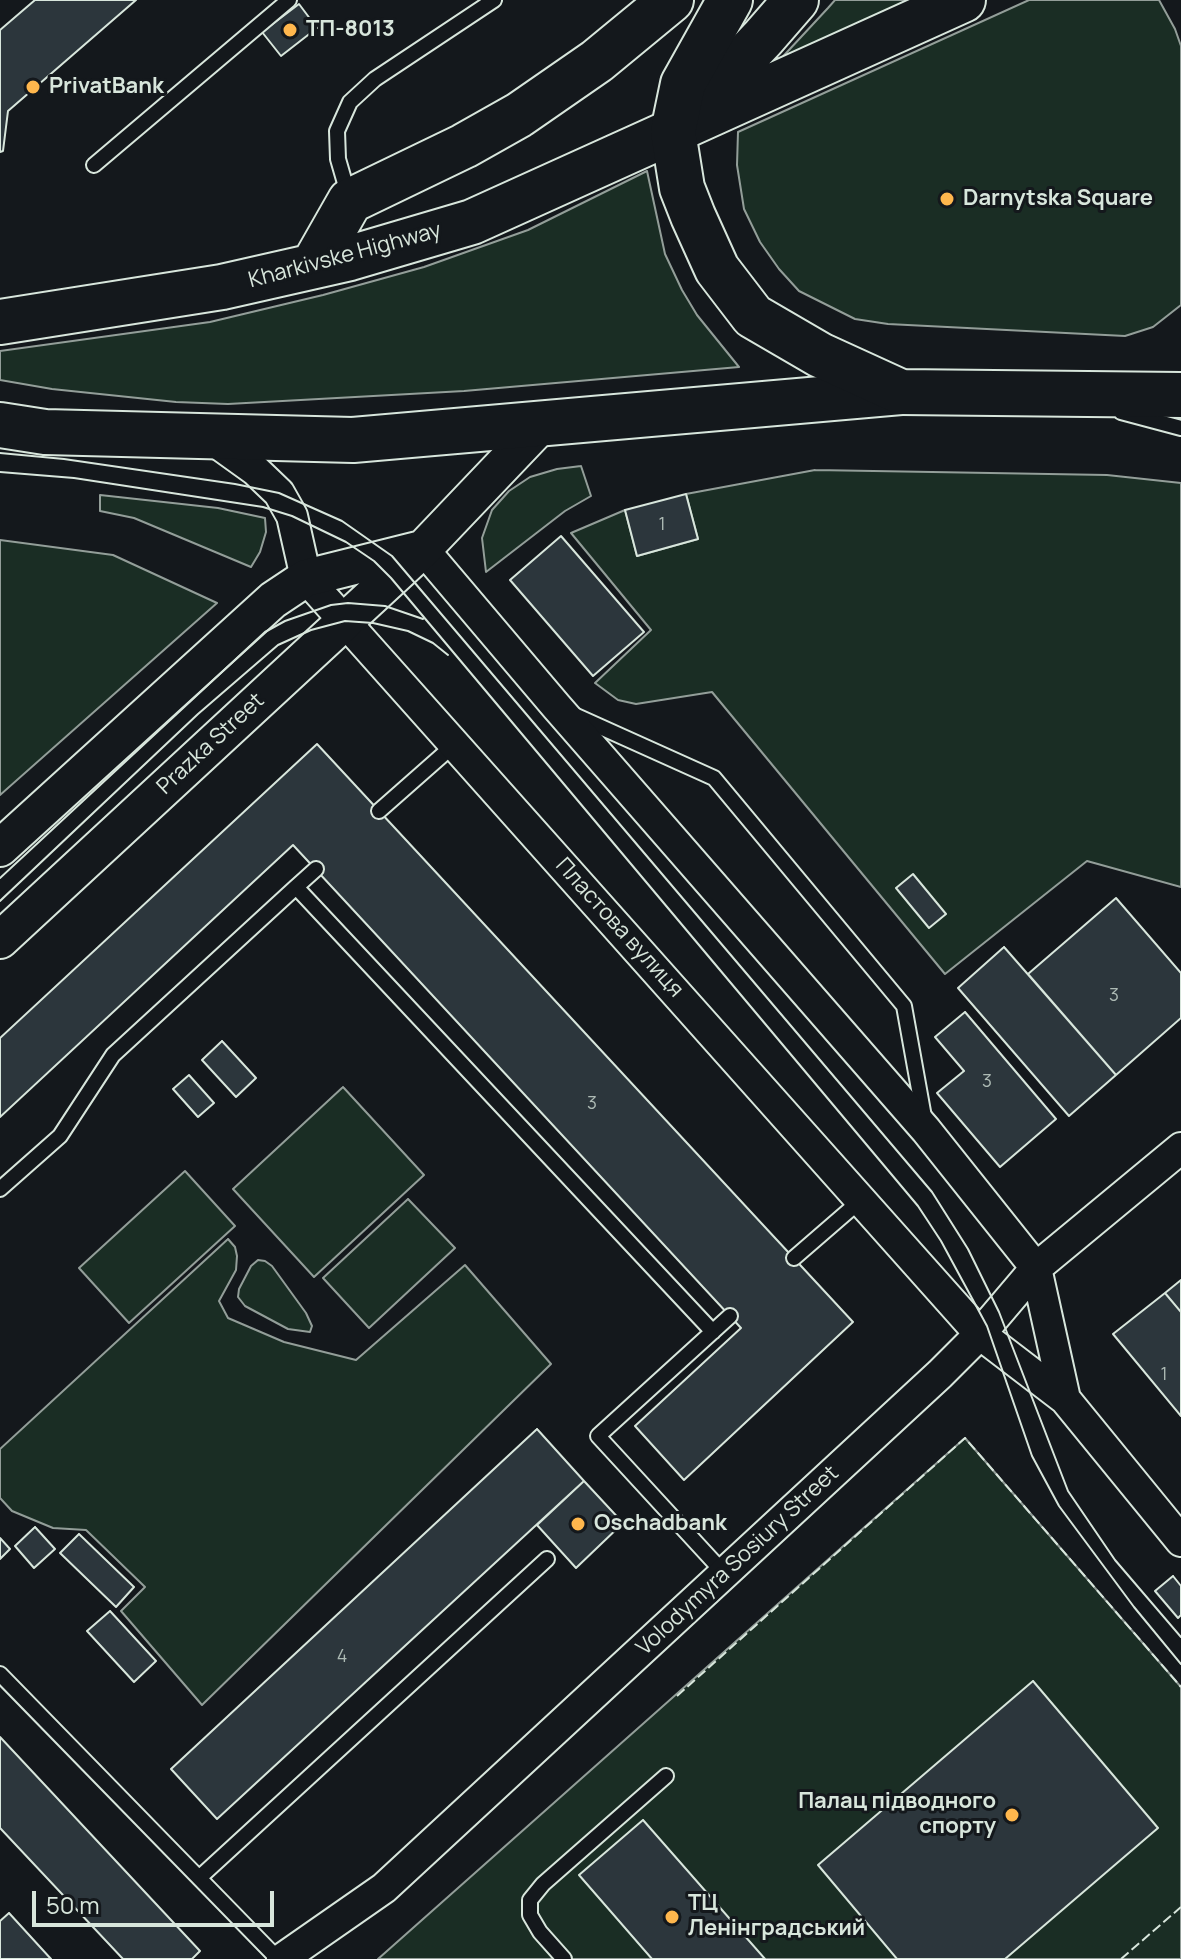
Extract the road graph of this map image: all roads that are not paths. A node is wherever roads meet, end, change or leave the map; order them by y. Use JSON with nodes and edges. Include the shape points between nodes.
{"nodes":[{"id":1,"x":289,"y":0,"type":"edge"},
{"id":2,"x":494,"y":0,"type":"edge"},
{"id":3,"x":671,"y":0,"type":"edge"},
{"id":4,"x":730,"y":0,"type":"edge"},
{"id":5,"x":796,"y":0,"type":"edge"},
{"id":6,"x":963,"y":0,"type":"edge"},
{"id":7,"x":673,"y":132,"type":"junction"},
{"id":8,"x":94,"y":165,"type":"dead end"},
{"id":9,"x":350,"y":201,"type":"junction"},
{"id":10,"x":313,"y":266,"type":"junction"},
{"id":11,"x":0,"y":322,"type":"edge"},
{"id":12,"x":901,"y":392,"type":"junction"},
{"id":13,"x":1055,"y":394,"type":"junction"},
{"id":14,"x":1181,"y":395,"type":"edge"},
{"id":15,"x":543,"y":423,"type":"junction"},
{"id":16,"x":0,"y":425,"type":"edge"},
{"id":17,"x":1181,"y":428,"type":"edge"},
{"id":18,"x":209,"y":437,"type":"junction"},
{"id":19,"x":423,"y":549,"type":"junction"},
{"id":20,"x":306,"y":578,"type":"junction"},
{"id":21,"x":345,"y":621,"type":"junction"},
{"id":22,"x":556,"y":706,"type":"junction"},
{"id":23,"x":455,"y":744,"type":"junction"},
{"id":24,"x":379,"y":811,"type":"dead end"},
{"id":25,"x":0,"y":848,"type":"edge"},
{"id":26,"x":316,"y":869,"type":"dead end"},
{"id":27,"x":296,"y":887,"type":"junction"},
{"id":28,"x":0,"y":940,"type":"edge"},
{"id":29,"x":926,"y":1130,"type":"junction"},
{"id":30,"x":1181,"y":1148,"type":"edge"},
{"id":31,"x":0,"y":1189,"type":"edge"},
{"id":32,"x":861,"y":1200,"type":"junction"},
{"id":33,"x":794,"y":1258,"type":"dead end"},
{"id":34,"x":1036,"y":1268,"type":"junction"},
{"id":35,"x":730,"y":1316,"type":"dead end"},
{"id":36,"x":713,"y":1332,"type":"junction"},
{"id":37,"x":980,"y":1334,"type":"junction"},
{"id":38,"x":1065,"y":1399,"type":"junction"},
{"id":39,"x":1181,"y":1541,"type":"edge"},
{"id":40,"x":547,"y":1559,"type":"dead end"},
{"id":41,"x":724,"y":1573,"type":"junction"},
{"id":42,"x":0,"y":1674,"type":"edge"},
{"id":43,"x":666,"y":1776,"type":"dead end"},
{"id":44,"x":199,"y":1878,"type":"junction"},
{"id":45,"x":293,"y":1956,"type":"edge"},
{"id":46,"x":564,"y":1959,"type":"edge"}],
"edges":[{"from":1,"to":8,"type":"lane"},
{"from":2,"to":9,"type":"lane","via":[[375,79],[350,102],[337,131],[338,159]]},
{"from":3,"to":9,"type":"main road","via":[[519,115]]},
{"from":4,"to":7,"type":"main road","via":[[683,84]]},
{"from":5,"to":7,"type":"main road"},
{"from":6,"to":7,"type":"main road","name":"Kharkivske Highway"},
{"from":7,"to":10,"type":"main road","name":"Kharkivske Highway","via":[[472,222]]},
{"from":7,"to":12,"type":"main road","via":[[682,188],[693,216],[717,269],[753,316],[820,355]]},
{"from":9,"to":10,"type":"main road"},
{"from":10,"to":11,"type":"main road","name":"Kharkivske Highway","via":[[222,287]]},
{"from":12,"to":13,"type":"main road"},
{"from":12,"to":15,"type":"main road"},
{"from":13,"to":14,"type":"main road"},
{"from":13,"to":17,"type":"lane"},
{"from":15,"to":18,"type":"main road","via":[[353,440]]},
{"from":15,"to":19,"type":"street","name":"Prazka Street"},
{"from":16,"to":18,"type":"main road","via":[[45,432]]},
{"from":18,"to":20,"type":"street","name":"Пластова вулиця","via":[[279,493],[292,516]]},
{"from":19,"to":20,"type":"street"},
{"from":19,"to":21,"type":"street","name":"Prazka Street"},
{"from":19,"to":22,"type":"street","name":"Пластова вулиця"},
{"from":20,"to":21,"type":"street","name":"Пластова вулиця"},
{"from":20,"to":25,"type":"street","via":[[273,600]]},
{"from":21,"to":23,"type":"street","name":"Пластова вулиця"},
{"from":21,"to":28,"type":"street","name":"Prazka Street"},
{"from":22,"to":29,"type":"street","name":"Пластова вулиця"},
{"from":22,"to":29,"type":"lane","via":[[714,778],[904,1006]]},
{"from":23,"to":24,"type":"lane"},
{"from":23,"to":32,"type":"street","name":"Пластова вулиця"},
{"from":26,"to":27,"type":"lane"},
{"from":27,"to":31,"type":"lane","via":[[113,1055],[60,1136]]},
{"from":27,"to":36,"type":"lane"},
{"from":29,"to":34,"type":"street","name":"Пластова вулиця"},
{"from":30,"to":34,"type":"street","name":"Volodymyra Sosiury Street"},
{"from":32,"to":33,"type":"lane"},
{"from":32,"to":37,"type":"street","name":"Пластова вулиця"},
{"from":34,"to":37,"type":"street","name":"Volodymyra Sosiury Street"},
{"from":34,"to":38,"type":"street","name":"Пластова вулиця"},
{"from":35,"to":36,"type":"lane"},
{"from":36,"to":41,"type":"lane","via":[[598,1436]]},
{"from":37,"to":38,"type":"street","name":"Пластова вулиця"},
{"from":37,"to":41,"type":"street","name":"Volodymyra Sosiury Street"},
{"from":38,"to":39,"type":"street","name":"Пластова вулиця"},
{"from":40,"to":44,"type":"lane"},
{"from":41,"to":45,"type":"street","name":"Volodymyra Sosiury Street","via":[[384,1888]]},
{"from":42,"to":44,"type":"lane"},
{"from":43,"to":46,"type":"lane","via":[[530,1900],[530,1915]]},
{"from":44,"to":45,"type":"lane"}]}
